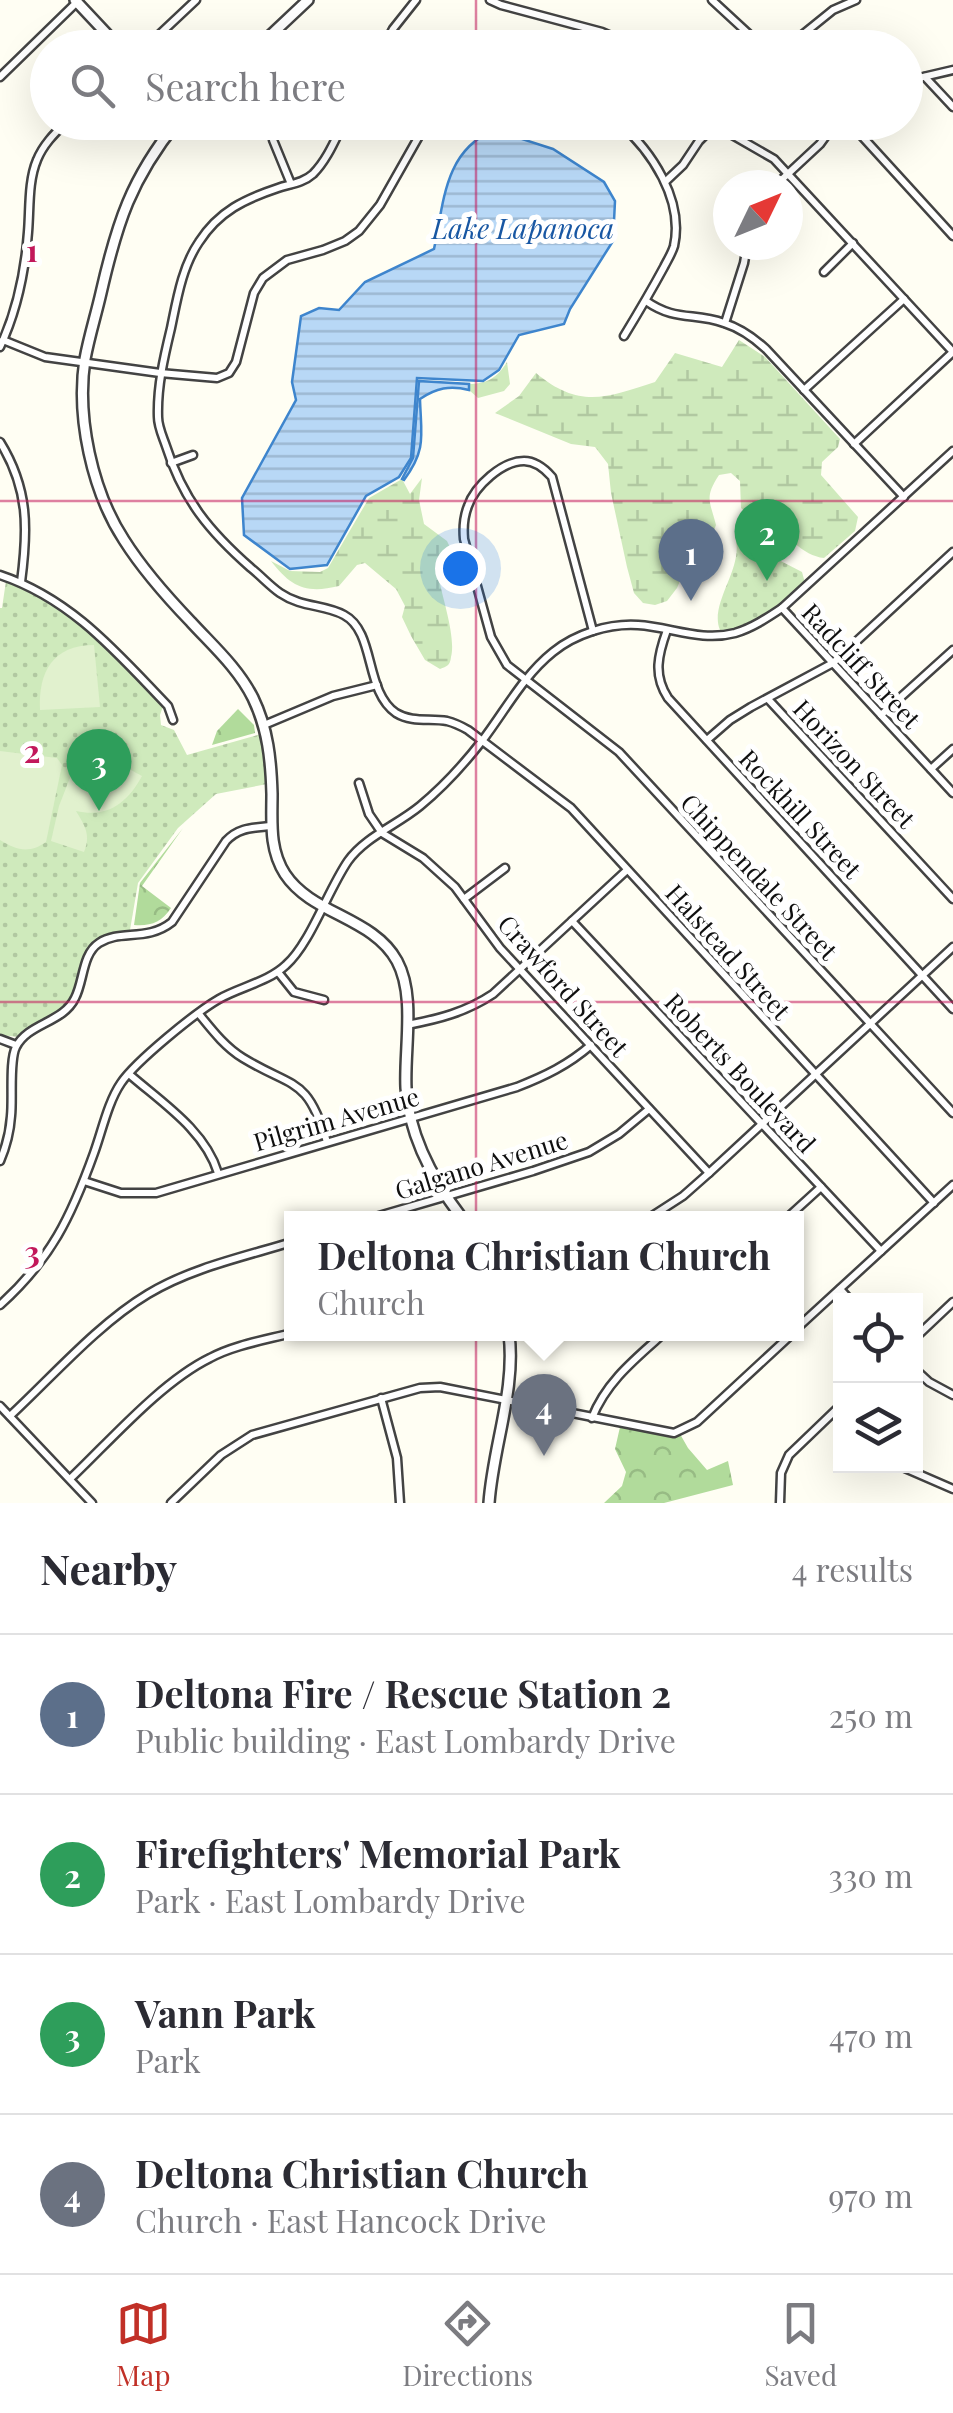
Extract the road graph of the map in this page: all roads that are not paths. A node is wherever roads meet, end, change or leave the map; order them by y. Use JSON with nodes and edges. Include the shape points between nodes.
{"nodes":[{"id":1,"x":196,"y":0,"type":"edge"},
{"id":2,"x":308,"y":0,"type":"edge"},
{"id":3,"x":416,"y":0,"type":"edge"},
{"id":4,"x":490,"y":0,"type":"edge"},
{"id":5,"x":712,"y":0,"type":"edge"},
{"id":6,"x":856,"y":0,"type":"edge"},
{"id":7,"x":78,"y":1,"type":"edge"},
{"id":8,"x":722,"y":3,"type":"edge"},
{"id":9,"x":48,"y":30,"type":"edge"},
{"id":10,"x":104,"y":30,"type":"edge"},
{"id":11,"x":165,"y":30,"type":"edge"},
{"id":12,"x":276,"y":30,"type":"edge"},
{"id":13,"x":392,"y":30,"type":"edge"},
{"id":14,"x":594,"y":30,"type":"edge"},
{"id":15,"x":747,"y":30,"type":"edge"},
{"id":16,"x":808,"y":30,"type":"edge"},
{"id":17,"x":30,"y":48,"type":"edge"},
{"id":18,"x":953,"y":70,"type":"edge"},
{"id":19,"x":0,"y":77,"type":"edge"},
{"id":20,"x":923,"y":77,"type":"edge"},
{"id":21,"x":926,"y":77,"type":"junction"},
{"id":22,"x":953,"y":107,"type":"edge"},
{"id":23,"x":49,"y":140,"type":"edge"},
{"id":24,"x":163,"y":140,"type":"edge"},
{"id":25,"x":273,"y":140,"type":"dead end"},
{"id":26,"x":335,"y":140,"type":"edge"},
{"id":27,"x":417,"y":140,"type":"edge"},
{"id":28,"x":637,"y":140,"type":"edge"},
{"id":29,"x":700,"y":140,"type":"edge"},
{"id":30,"x":741,"y":140,"type":"edge"},
{"id":31,"x":823,"y":140,"type":"edge"},
{"id":32,"x":865,"y":140,"type":"edge"},
{"id":33,"x":784,"y":170,"type":"edge"},
{"id":34,"x":792,"y":170,"type":"edge"},
{"id":35,"x":664,"y":182,"type":"junction"},
{"id":36,"x":291,"y":184,"type":"junction"},
{"id":37,"x":803,"y":190,"type":"edge"},
{"id":38,"x":953,"y":236,"type":"edge"},
{"id":39,"x":853,"y":243,"type":"junction"},
{"id":40,"x":744,"y":260,"type":"edge"},
{"id":41,"x":824,"y":272,"type":"dead end"},
{"id":42,"x":904,"y":299,"type":"junction"},
{"id":43,"x":646,"y":302,"type":"junction"},
{"id":44,"x":726,"y":323,"type":"junction"},
{"id":45,"x":624,"y":336,"type":"dead end"},
{"id":46,"x":2,"y":344,"type":"edge"},
{"id":47,"x":953,"y":352,"type":"edge"},
{"id":48,"x":85,"y":362,"type":"junction"},
{"id":49,"x":160,"y":374,"type":"junction"},
{"id":50,"x":804,"y":390,"type":"junction"},
{"id":51,"x":0,"y":442,"type":"edge"},
{"id":52,"x":854,"y":444,"type":"junction"},
{"id":53,"x":193,"y":455,"type":"dead end"},
{"id":54,"x":952,"y":455,"type":"edge"},
{"id":55,"x":172,"y":464,"type":"junction"},
{"id":56,"x":904,"y":497,"type":"junction"},
{"id":57,"x":953,"y":552,"type":"edge"},
{"id":58,"x":0,"y":576,"type":"edge"},
{"id":59,"x":21,"y":582,"type":"junction"},
{"id":60,"x":782,"y":608,"type":"junction"},
{"id":61,"x":592,"y":630,"type":"junction"},
{"id":62,"x":667,"y":630,"type":"junction"},
{"id":63,"x":953,"y":650,"type":"edge"},
{"id":64,"x":833,"y":663,"type":"junction"},
{"id":65,"x":525,"y":680,"type":"junction"},
{"id":66,"x":377,"y":685,"type":"junction"},
{"id":67,"x":768,"y":699,"type":"junction"},
{"id":68,"x":881,"y":715,"type":"junction"},
{"id":69,"x":173,"y":720,"type":"dead end"},
{"id":70,"x":264,"y":725,"type":"junction"},
{"id":71,"x":706,"y":740,"type":"junction"},
{"id":72,"x":482,"y":741,"type":"junction"},
{"id":73,"x":953,"y":749,"type":"edge"},
{"id":74,"x":931,"y":769,"type":"junction"},
{"id":75,"x":359,"y":783,"type":"dead end"},
{"id":76,"x":953,"y":793,"type":"edge"},
{"id":77,"x":271,"y":826,"type":"junction"},
{"id":78,"x":382,"y":833,"type":"junction"},
{"id":79,"x":506,"y":868,"type":"dead end"},
{"id":80,"x":627,"y":870,"type":"junction"},
{"id":81,"x":464,"y":899,"type":"junction"},
{"id":82,"x":953,"y":899,"type":"edge"},
{"id":83,"x":322,"y":905,"type":"junction"},
{"id":84,"x":572,"y":920,"type":"junction"},
{"id":85,"x":953,"y":947,"type":"edge"},
{"id":86,"x":520,"y":969,"type":"junction"},
{"id":87,"x":278,"y":972,"type":"junction"},
{"id":88,"x":922,"y":975,"type":"junction"},
{"id":89,"x":324,"y":1000,"type":"dead end"},
{"id":90,"x":953,"y":1008,"type":"edge"},
{"id":91,"x":198,"y":1014,"type":"junction"},
{"id":92,"x":870,"y":1024,"type":"junction"},
{"id":93,"x":407,"y":1025,"type":"junction"},
{"id":94,"x":0,"y":1039,"type":"edge"},
{"id":95,"x":16,"y":1045,"type":"junction"},
{"id":96,"x":591,"y":1045,"type":"junction"},
{"id":97,"x":129,"y":1074,"type":"junction"},
{"id":98,"x":815,"y":1075,"type":"junction"},
{"id":99,"x":650,"y":1109,"type":"junction"},
{"id":100,"x":953,"y":1114,"type":"edge"},
{"id":101,"x":412,"y":1118,"type":"junction"},
{"id":102,"x":762,"y":1124,"type":"junction"},
{"id":103,"x":327,"y":1142,"type":"junction"},
{"id":104,"x":0,"y":1161,"type":"edge"},
{"id":105,"x":218,"y":1173,"type":"junction"},
{"id":106,"x":709,"y":1174,"type":"junction"},
{"id":107,"x":84,"y":1181,"type":"junction"},
{"id":108,"x":953,"y":1186,"type":"edge"},
{"id":109,"x":821,"y":1187,"type":"junction"},
{"id":110,"x":446,"y":1198,"type":"junction"},
{"id":111,"x":934,"y":1203,"type":"junction"},
{"id":112,"x":398,"y":1211,"type":"edge"},
{"id":113,"x":456,"y":1211,"type":"edge"},
{"id":114,"x":660,"y":1211,"type":"edge"},
{"id":115,"x":795,"y":1211,"type":"edge"},
{"id":116,"x":284,"y":1244,"type":"edge"},
{"id":117,"x":881,"y":1251,"type":"junction"},
{"id":118,"x":840,"y":1289,"type":"junction"},
{"id":119,"x":844,"y":1293,"type":"edge"},
{"id":120,"x":953,"y":1302,"type":"edge"},
{"id":121,"x":0,"y":1306,"type":"edge"},
{"id":122,"x":804,"y":1322,"type":"edge"},
{"id":123,"x":923,"y":1330,"type":"edge"},
{"id":124,"x":284,"y":1335,"type":"edge"},
{"id":125,"x":510,"y":1341,"type":"edge"},
{"id":126,"x":655,"y":1341,"type":"edge"},
{"id":127,"x":783,"y":1341,"type":"edge"},
{"id":128,"x":923,"y":1376,"type":"edge"},
{"id":129,"x":953,"y":1395,"type":"edge"},
{"id":130,"x":381,"y":1398,"type":"junction"},
{"id":131,"x":506,"y":1400,"type":"junction"},
{"id":132,"x":0,"y":1406,"type":"edge"},
{"id":133,"x":10,"y":1416,"type":"junction"},
{"id":134,"x":833,"y":1416,"type":"edge"},
{"id":135,"x":592,"y":1418,"type":"junction"},
{"id":136,"x":916,"y":1473,"type":"edge"},
{"id":137,"x":70,"y":1479,"type":"junction"},
{"id":138,"x":953,"y":1489,"type":"edge"},
{"id":139,"x":92,"y":1503,"type":"edge"},
{"id":140,"x":170,"y":1503,"type":"edge"},
{"id":141,"x":400,"y":1503,"type":"edge"},
{"id":142,"x":489,"y":1503,"type":"edge"},
{"id":143,"x":780,"y":1503,"type":"edge"}],
"edges":[{"from":1,"to":11,"type":"street"},
{"from":2,"to":12,"type":"street"},
{"from":3,"to":13,"type":"street"},
{"from":4,"to":14,"type":"street"},
{"from":5,"to":8,"type":"street"},
{"from":6,"to":16,"type":"street"},
{"from":7,"to":9,"type":"street"},
{"from":7,"to":10,"type":"street"},
{"from":8,"to":15,"type":"street"},
{"from":17,"to":19,"type":"street"},
{"from":18,"to":21,"type":"street"},
{"from":20,"to":21,"type":"street"},
{"from":21,"to":22,"type":"street"},
{"from":23,"to":46,"type":"street","via":[[35,164],[22,280]]},
{"from":24,"to":48,"type":"street","via":[[122,212]]},
{"from":25,"to":36,"type":"street"},
{"from":26,"to":36,"type":"street","via":[[313,174]]},
{"from":27,"to":49,"type":"street","via":[[359,231],[287,260],[263,278],[228,373]]},
{"from":28,"to":35,"type":"street"},
{"from":29,"to":35,"type":"street"},
{"from":30,"to":33,"type":"street"},
{"from":31,"to":34,"type":"street"},
{"from":32,"to":38,"type":"street"},
{"from":35,"to":43,"type":"street","via":[[675,218],[674,248]]},
{"from":36,"to":49,"type":"street","via":[[244,199],[198,242]]},
{"from":37,"to":39,"type":"street"},
{"from":39,"to":41,"type":"street"},
{"from":39,"to":42,"type":"street"},
{"from":40,"to":44,"type":"street"},
{"from":42,"to":47,"type":"street"},
{"from":42,"to":50,"type":"street"},
{"from":43,"to":44,"type":"street","via":[[673,316]]},
{"from":43,"to":45,"type":"street"},
{"from":44,"to":50,"type":"street","via":[[766,349]]},
{"from":46,"to":48,"type":"street"},
{"from":47,"to":52,"type":"street"},
{"from":48,"to":49,"type":"street"},
{"from":48,"to":70,"type":"street","via":[[86,434],[105,504],[148,573],[244,682]]},
{"from":49,"to":55,"type":"street","via":[[158,420]]},
{"from":50,"to":52,"type":"street"},
{"from":51,"to":59,"type":"street","via":[[25,504]]},
{"from":52,"to":56,"type":"street"},
{"from":53,"to":55,"type":"street"},
{"from":54,"to":56,"type":"street"},
{"from":55,"to":66,"type":"street","via":[[200,517],[224,544],[280,592],[354,623]]},
{"from":56,"to":60,"type":"street"},
{"from":57,"to":64,"type":"street"},
{"from":58,"to":59,"type":"street"},
{"from":59,"to":69,"type":"street","via":[[96,631],[168,706]]},
{"from":60,"to":62,"type":"street","via":[[733,633]]},
{"from":60,"to":64,"type":"street","name":"Radcliff Street"},
{"from":61,"to":62,"type":"street"},
{"from":61,"to":65,"type":"street","via":[[554,651]]},
{"from":61,"to":65,"type":"street","name":"Chippendale Street","via":[[552,477],[530,462],[500,469],[475,492],[464,538],[496,649]]},
{"from":62,"to":71,"type":"street","name":"Rockhill Street","via":[[657,668],[661,687]]},
{"from":63,"to":68,"type":"street"},
{"from":64,"to":67,"type":"street"},
{"from":64,"to":68,"type":"street","name":"Radcliff Street"},
{"from":65,"to":72,"type":"street"},
{"from":65,"to":92,"type":"street","name":"Chippendale Street","via":[[618,752]]},
{"from":66,"to":70,"type":"street"},
{"from":66,"to":72,"type":"street","name":"Halstead Street","via":[[396,712],[456,724]]},
{"from":67,"to":71,"type":"street"},
{"from":67,"to":82,"type":"street","name":"Horizon Street"},
{"from":68,"to":74,"type":"street","name":"Radcliff Street"},
{"from":70,"to":77,"type":"street"},
{"from":71,"to":88,"type":"street","name":"Rockhill Street"},
{"from":72,"to":78,"type":"street","via":[[448,780]]},
{"from":72,"to":80,"type":"street","name":"Halstead Street","via":[[570,808]]},
{"from":73,"to":74,"type":"street"},
{"from":74,"to":76,"type":"street","name":"Radcliff Street"},
{"from":75,"to":78,"type":"street"},
{"from":77,"to":83,"type":"street","via":[[285,874]]},
{"from":77,"to":95,"type":"street","via":[[234,832],[165,928],[97,944],[71,1005]]},
{"from":78,"to":81,"type":"street","name":"Crawford Street","via":[[442,874]]},
{"from":78,"to":83,"type":"street","via":[[348,860]]},
{"from":79,"to":81,"type":"street"},
{"from":80,"to":84,"type":"street"},
{"from":80,"to":98,"type":"street","name":"Halstead Street"},
{"from":81,"to":86,"type":"street","name":"Crawford Street"},
{"from":83,"to":87,"type":"street","via":[[299,951]]},
{"from":83,"to":93,"type":"street","via":[[378,938],[397,960],[407,989]]},
{"from":84,"to":86,"type":"street"},
{"from":84,"to":102,"type":"street","name":"Roberts Boulevard"},
{"from":85,"to":88,"type":"street"},
{"from":86,"to":93,"type":"street","via":[[472,1008]]},
{"from":86,"to":96,"type":"street","name":"Crawford Street"},
{"from":87,"to":89,"type":"street","via":[[294,992]]},
{"from":87,"to":91,"type":"street"},
{"from":88,"to":90,"type":"street","name":"Rockhill Street"},
{"from":88,"to":92,"type":"street"},
{"from":91,"to":97,"type":"street"},
{"from":91,"to":103,"type":"street","via":[[228,1048],[301,1089],[319,1114]]},
{"from":92,"to":98,"type":"street"},
{"from":92,"to":100,"type":"street","name":"Chippendale Street"},
{"from":93,"to":101,"type":"street"},
{"from":94,"to":95,"type":"street"},
{"from":95,"to":104,"type":"street","via":[[11,1118]]},
{"from":96,"to":99,"type":"street","name":"Crawford Street"},
{"from":96,"to":101,"type":"street","name":"Pilgrim Avenue","via":[[545,1077]]},
{"from":97,"to":105,"type":"street","via":[[196,1133]]},
{"from":97,"to":107,"type":"street"},
{"from":98,"to":102,"type":"street"},
{"from":98,"to":111,"type":"street","name":"Halstead Street"},
{"from":99,"to":106,"type":"street","name":"Crawford Street"},
{"from":99,"to":110,"type":"street","name":"Galgano Avenue","via":[[589,1152]]},
{"from":101,"to":103,"type":"street","name":"Pilgrim Avenue"},
{"from":101,"to":110,"type":"street"},
{"from":102,"to":106,"type":"street"},
{"from":102,"to":109,"type":"street","name":"Roberts Boulevard"},
{"from":103,"to":105,"type":"street","name":"Pilgrim Avenue"},
{"from":105,"to":107,"type":"street","name":"Pilgrim Avenue","via":[[156,1193],[121,1194]]},
{"from":106,"to":114,"type":"street"},
{"from":107,"to":121,"type":"street","via":[[52,1248]]},
{"from":108,"to":111,"type":"street"},
{"from":109,"to":115,"type":"street"},
{"from":109,"to":117,"type":"street","name":"Roberts Boulevard"},
{"from":110,"to":112,"type":"street","name":"Galgano Avenue"},
{"from":110,"to":113,"type":"street"},
{"from":111,"to":117,"type":"street"},
{"from":116,"to":133,"type":"street","via":[[148,1294]]},
{"from":117,"to":118,"type":"street"},
{"from":118,"to":119,"type":"street"},
{"from":118,"to":122,"type":"street"},
{"from":120,"to":123,"type":"street"},
{"from":124,"to":137,"type":"street","via":[[186,1371]]},
{"from":125,"to":131,"type":"street"},
{"from":126,"to":135,"type":"street","via":[[616,1377]]},
{"from":127,"to":135,"type":"street","via":[[696,1422],[674,1433]]},
{"from":128,"to":129,"type":"street"},
{"from":130,"to":131,"type":"street","via":[[440,1388]]},
{"from":130,"to":140,"type":"street","via":[[252,1435]]},
{"from":130,"to":141,"type":"street","via":[[398,1458]]},
{"from":131,"to":135,"type":"street"},
{"from":131,"to":142,"type":"street"},
{"from":132,"to":133,"type":"street"},
{"from":133,"to":137,"type":"street"},
{"from":134,"to":143,"type":"street","via":[[784,1463]]},
{"from":136,"to":138,"type":"street"},
{"from":137,"to":139,"type":"street"}]}
